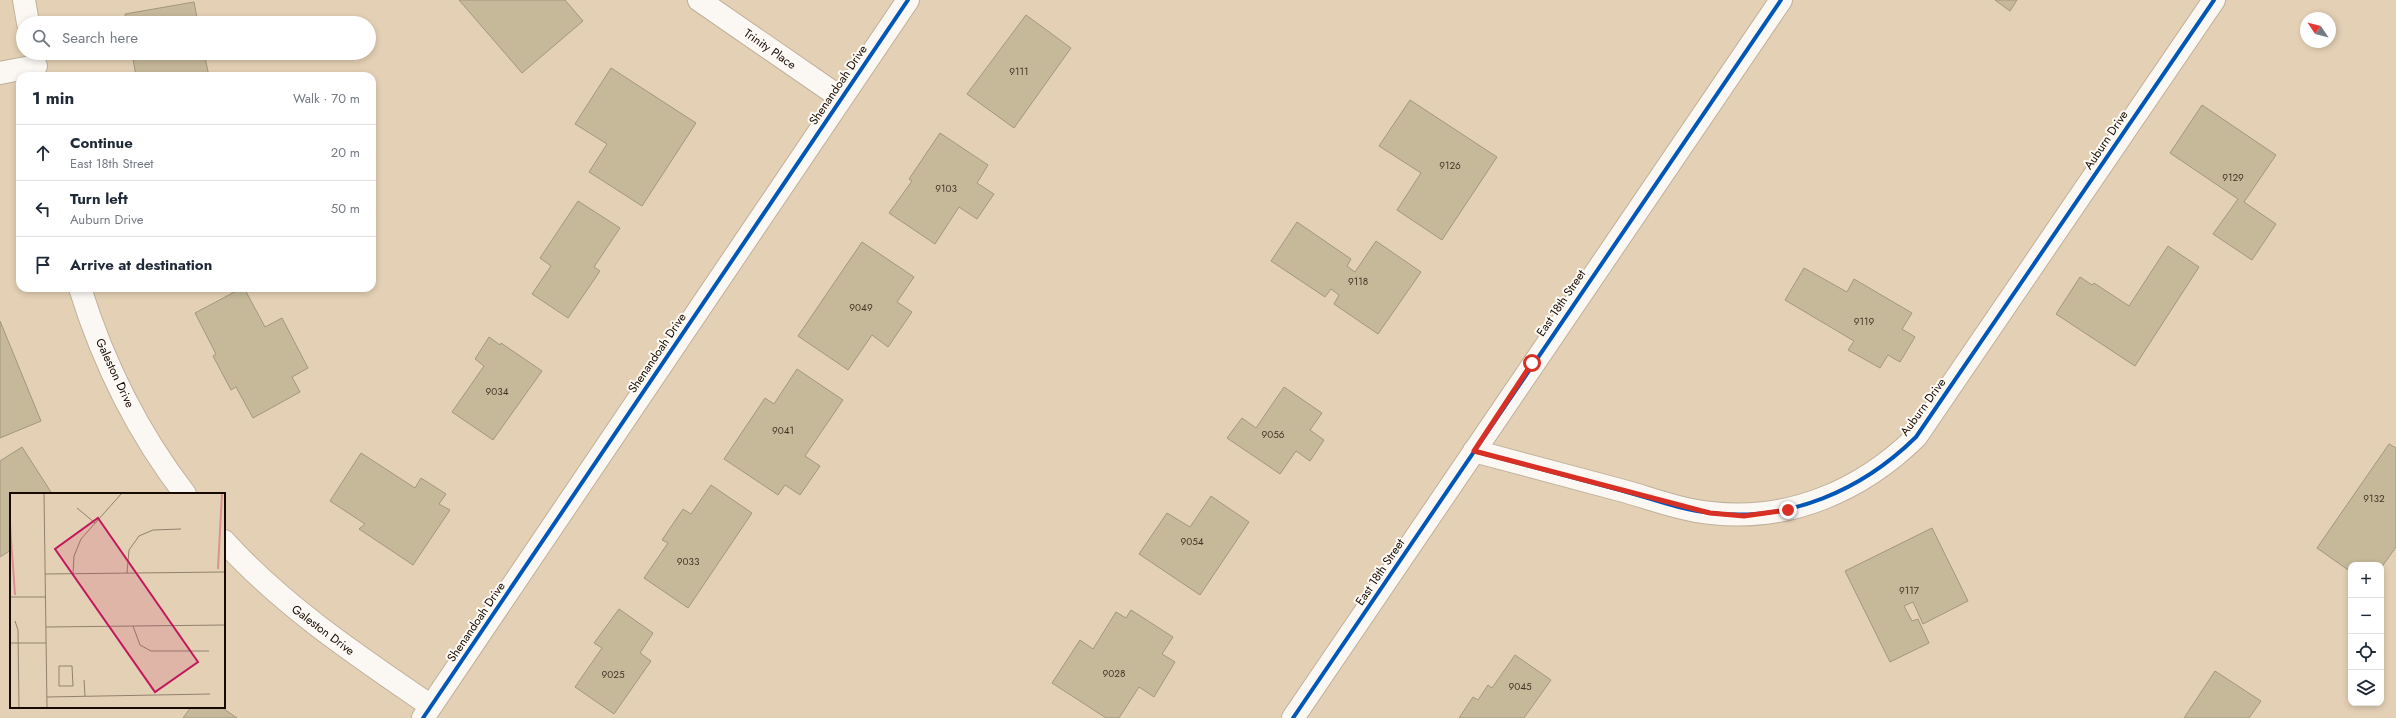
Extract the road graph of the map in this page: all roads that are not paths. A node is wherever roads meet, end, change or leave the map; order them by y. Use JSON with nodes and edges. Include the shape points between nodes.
{"nodes":[{"id":1,"x":24,"y":0,"type":"edge"},
{"id":2,"x":699,"y":0,"type":"edge"},
{"id":3,"x":908,"y":0,"type":"edge"},
{"id":4,"x":1781,"y":0,"type":"edge"},
{"id":5,"x":2214,"y":0,"type":"edge"},
{"id":6,"x":27,"y":16,"type":"edge"},
{"id":7,"x":35,"y":65,"type":"edge"},
{"id":8,"x":0,"y":73,"type":"edge"},
{"id":9,"x":841,"y":98,"type":"junction"},
{"id":10,"x":81,"y":292,"type":"edge"},
{"id":11,"x":1474,"y":451,"type":"junction"},
{"id":12,"x":184,"y":493,"type":"edge"},
{"id":13,"x":225,"y":542,"type":"edge"},
{"id":14,"x":427,"y":712,"type":"edge"},
{"id":15,"x":1293,"y":718,"type":"edge"}],
"edges":[{"from":1,"to":6,"type":"street"},
{"from":2,"to":9,"type":"street","name":"Trinity Place"},
{"from":3,"to":9,"type":"street","name":"Shenandoah Drive"},
{"from":4,"to":11,"type":"street","name":"East 18th Street"},
{"from":5,"to":11,"type":"street","name":"Auburn Drive","via":[[1916,436],[1903,450],[1857,483],[1824,499],[1788,510],[1770,514],[1737,515],[1690,509]]},
{"from":7,"to":8,"type":"street"},
{"from":9,"to":14,"type":"street","name":"Shenandoah Drive"},
{"from":10,"to":12,"type":"street","name":"Galeston Drive","via":[[100,344],[124,396],[159,458]]},
{"from":11,"to":15,"type":"street","name":"East 18th Street"},
{"from":13,"to":14,"type":"street","name":"Galeston Drive","via":[[294,608]]}]}
